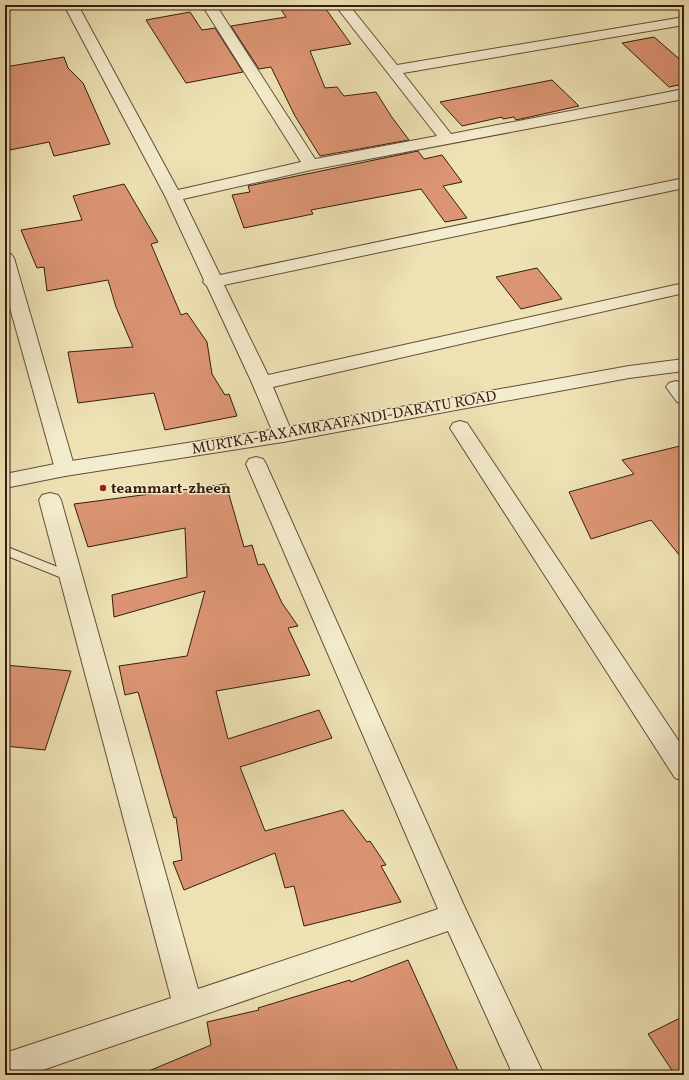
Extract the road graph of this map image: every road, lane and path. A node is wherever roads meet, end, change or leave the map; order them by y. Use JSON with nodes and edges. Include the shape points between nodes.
{"nodes":[{"id":1,"x":209,"y":5,"type":"edge"},
{"id":2,"x":342,"y":5,"type":"edge"},
{"id":3,"x":76,"y":6,"type":"edge"},
{"id":4,"x":684,"y":21,"type":"edge"},
{"id":5,"x":394,"y":70,"type":"junction"},
{"id":6,"x":684,"y":94,"type":"edge"},
{"id":7,"x":448,"y":140,"type":"junction"},
{"id":8,"x":311,"y":165,"type":"junction"},
{"id":9,"x":678,"y":184,"type":"edge"},
{"id":10,"x":173,"y":196,"type":"junction"},
{"id":11,"x":684,"y":198,"type":"edge"},
{"id":12,"x":5,"y":258,"type":"edge"},
{"id":13,"x":212,"y":282,"type":"junction"},
{"id":14,"x":684,"y":288,"type":"edge"},
{"id":15,"x":684,"y":365,"type":"edge"},
{"id":16,"x":262,"y":383,"type":"junction"},
{"id":17,"x":460,"y":428,"type":"dead end"},
{"id":18,"x":283,"y":435,"type":"junction"},
{"id":19,"x":256,"y":464,"type":"dead end"},
{"id":20,"x":65,"y":469,"type":"junction"},
{"id":21,"x":5,"y":481,"type":"edge"},
{"id":22,"x":50,"y":500,"type":"dead end"},
{"id":23,"x":5,"y":550,"type":"edge"},
{"id":24,"x":71,"y":577,"type":"junction"},
{"id":25,"x":684,"y":770,"type":"edge"},
{"id":26,"x":455,"y":916,"type":"junction"},
{"id":27,"x":188,"y":1006,"type":"junction"},
{"id":28,"x":5,"y":1068,"type":"edge"},
{"id":29,"x":529,"y":1075,"type":"edge"}],
"edges":[{"from":1,"to":8,"type":"street"},
{"from":2,"to":5,"type":"street"},
{"from":3,"to":10,"type":"street"},
{"from":4,"to":5,"type":"street"},
{"from":5,"to":7,"type":"street"},
{"from":6,"to":7,"type":"street"},
{"from":7,"to":8,"type":"street"},
{"from":8,"to":10,"type":"street"},
{"from":9,"to":11,"type":"street"},
{"from":9,"to":13,"type":"street"},
{"from":10,"to":13,"type":"street"},
{"from":12,"to":20,"type":"street"},
{"from":13,"to":16,"type":"street"},
{"from":14,"to":16,"type":"street"},
{"from":15,"to":18,"type":"street","name":"MURTKA-BAXAMRAAFANDI-DARATU ROAD","via":[[622,373]]},
{"from":16,"to":18,"type":"street"},
{"from":17,"to":25,"type":"street"},
{"from":18,"to":20,"type":"street","name":"MURTKA-BAXAMRAAFANDI-DARATU ROAD"},
{"from":19,"to":26,"type":"street"},
{"from":20,"to":21,"type":"street","name":"MURTKA-BAXAMRAAFANDI-DARATU ROAD"},
{"from":22,"to":24,"type":"street"},
{"from":23,"to":24,"type":"lane"},
{"from":24,"to":27,"type":"street"},
{"from":26,"to":27,"type":"street"},
{"from":26,"to":29,"type":"street"},
{"from":27,"to":28,"type":"street"}]}
